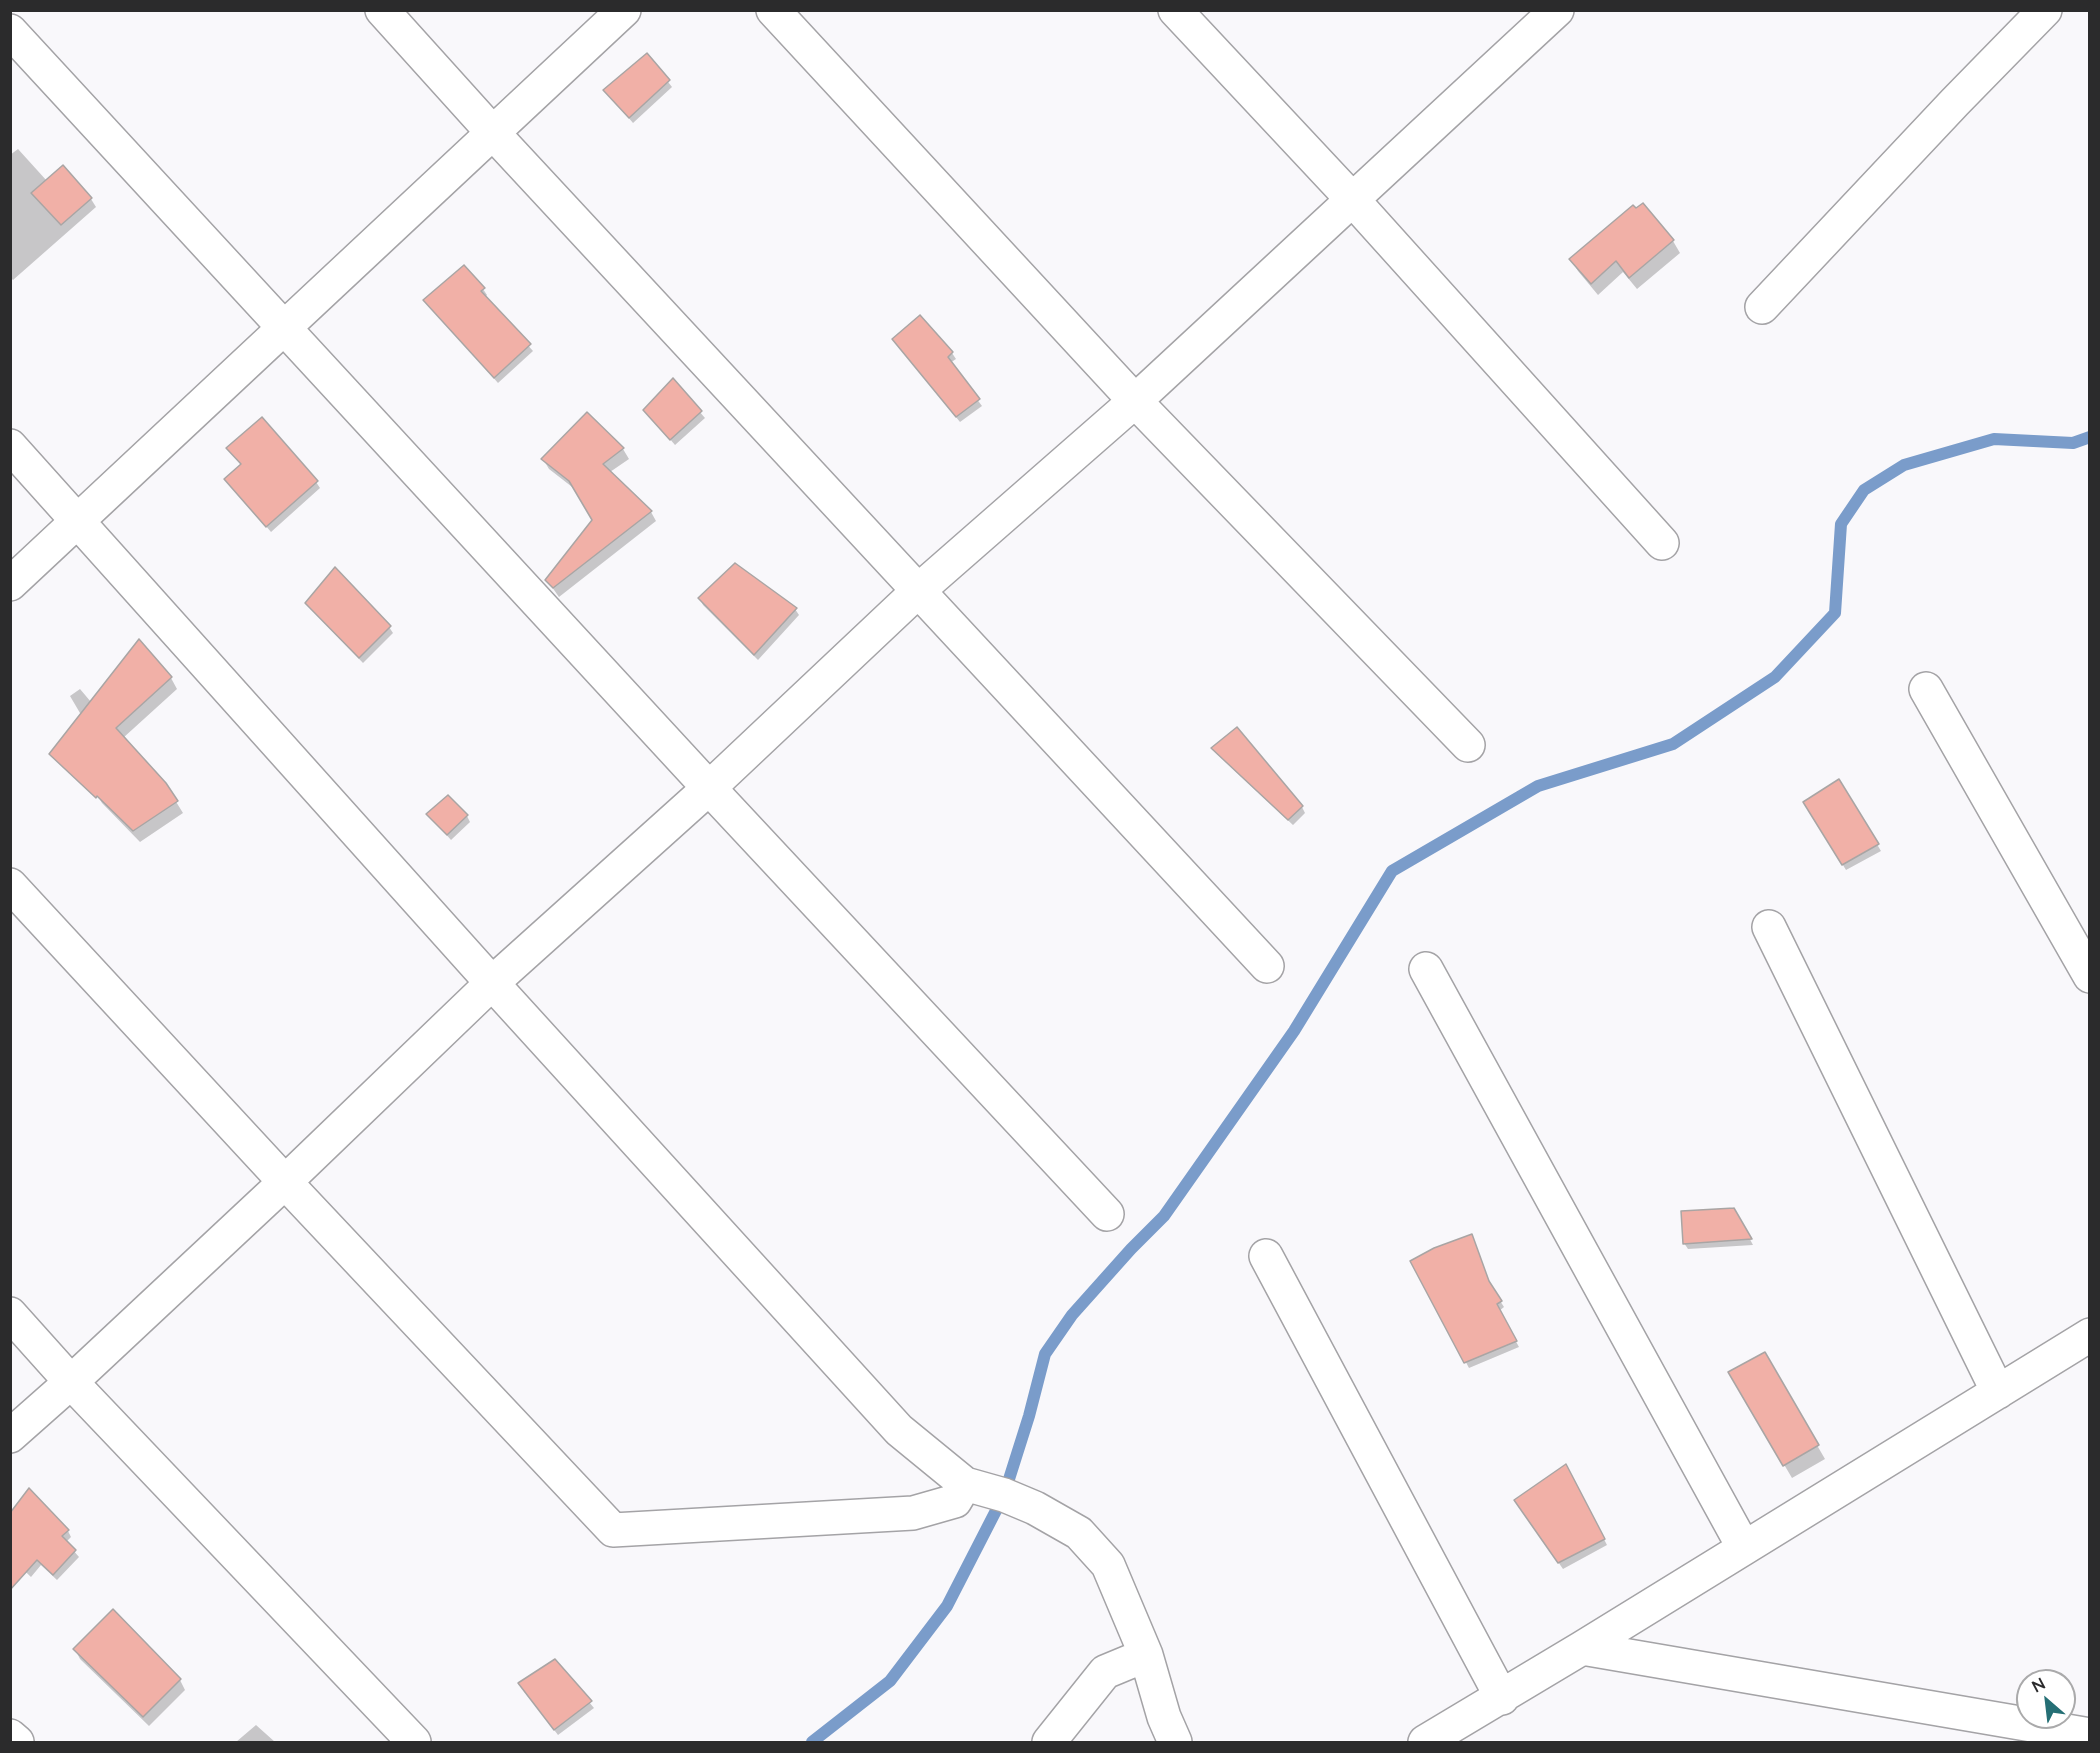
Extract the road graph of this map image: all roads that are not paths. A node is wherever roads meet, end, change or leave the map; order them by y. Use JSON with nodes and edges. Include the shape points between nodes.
{"nodes":[{"id":1,"x":381,"y":10,"type":"edge"},
{"id":2,"x":624,"y":10,"type":"edge"},
{"id":3,"x":773,"y":10,"type":"edge"},
{"id":4,"x":1175,"y":10,"type":"edge"},
{"id":5,"x":1557,"y":10,"type":"edge"},
{"id":6,"x":2045,"y":10,"type":"edge"},
{"id":7,"x":10,"y":31,"type":"edge"},
{"id":8,"x":493,"y":133,"type":"junction"},
{"id":9,"x":1352,"y":199,"type":"junction"},
{"id":10,"x":1762,"y":307,"type":"dead end"},
{"id":11,"x":284,"y":328,"type":"junction"},
{"id":12,"x":1136,"y":401,"type":"junction"},
{"id":13,"x":10,"y":446,"type":"edge"},
{"id":14,"x":78,"y":520,"type":"junction"},
{"id":15,"x":1662,"y":543,"type":"dead end"},
{"id":16,"x":10,"y":584,"type":"edge"},
{"id":17,"x":919,"y":591,"type":"junction"},
{"id":18,"x":1926,"y":689,"type":"dead end"},
{"id":19,"x":1468,"y":745,"type":"dead end"},
{"id":20,"x":709,"y":788,"type":"junction"},
{"id":21,"x":10,"y":885,"type":"edge"},
{"id":22,"x":1769,"y":927,"type":"dead end"},
{"id":23,"x":1267,"y":966,"type":"dead end"},
{"id":24,"x":1426,"y":969,"type":"dead end"},
{"id":25,"x":2090,"y":976,"type":"edge"},
{"id":26,"x":492,"y":983,"type":"junction"},
{"id":27,"x":285,"y":1182,"type":"junction"},
{"id":28,"x":1107,"y":1214,"type":"dead end"},
{"id":29,"x":1266,"y":1256,"type":"dead end"},
{"id":30,"x":10,"y":1314,"type":"edge"},
{"id":31,"x":2090,"y":1335,"type":"edge"},
{"id":32,"x":72,"y":1382,"type":"junction"},
{"id":33,"x":1998,"y":1392,"type":"junction"},
{"id":34,"x":10,"y":1436,"type":"edge"},
{"id":35,"x":965,"y":1484,"type":"junction"},
{"id":36,"x":1744,"y":1548,"type":"junction"},
{"id":37,"x":1582,"y":1648,"type":"junction"},
{"id":38,"x":1146,"y":1655,"type":"junction"},
{"id":39,"x":1502,"y":1698,"type":"junction"},
{"id":40,"x":2090,"y":1735,"type":"edge"},
{"id":41,"x":10,"y":1736,"type":"edge"},
{"id":42,"x":17,"y":1743,"type":"edge"},
{"id":43,"x":414,"y":1743,"type":"edge"},
{"id":44,"x":1049,"y":1743,"type":"edge"},
{"id":45,"x":1175,"y":1743,"type":"edge"},
{"id":46,"x":1425,"y":1743,"type":"edge"}],
"edges":[{"from":1,"to":8,"type":"street"},
{"from":2,"to":8,"type":"street"},
{"from":3,"to":12,"type":"street"},
{"from":4,"to":9,"type":"street"},
{"from":5,"to":9,"type":"street"},
{"from":6,"to":10,"type":"street"},
{"from":7,"to":11,"type":"street"},
{"from":8,"to":11,"type":"street"},
{"from":8,"to":17,"type":"street"},
{"from":9,"to":12,"type":"street"},
{"from":9,"to":15,"type":"street"},
{"from":11,"to":14,"type":"street"},
{"from":11,"to":20,"type":"street"},
{"from":12,"to":17,"type":"street"},
{"from":12,"to":19,"type":"street"},
{"from":13,"to":14,"type":"street"},
{"from":14,"to":16,"type":"street"},
{"from":14,"to":26,"type":"street"},
{"from":17,"to":20,"type":"street"},
{"from":17,"to":23,"type":"street"},
{"from":18,"to":25,"type":"street"},
{"from":20,"to":26,"type":"street"},
{"from":20,"to":28,"type":"street"},
{"from":21,"to":27,"type":"street"},
{"from":22,"to":33,"type":"street"},
{"from":24,"to":36,"type":"street"},
{"from":26,"to":27,"type":"street"},
{"from":26,"to":35,"type":"street","via":[[899,1431]]},
{"from":27,"to":32,"type":"street"},
{"from":27,"to":35,"type":"street","via":[[613,1530],[913,1513],[955,1501]]},
{"from":29,"to":39,"type":"street"},
{"from":30,"to":32,"type":"street"},
{"from":31,"to":33,"type":"street"},
{"from":32,"to":34,"type":"street"},
{"from":32,"to":43,"type":"street"},
{"from":33,"to":36,"type":"street"},
{"from":35,"to":38,"type":"street","via":[[1035,1508],[1078,1533],[1108,1565]]},
{"from":36,"to":37,"type":"street"},
{"from":37,"to":39,"type":"street"},
{"from":37,"to":40,"type":"street"},
{"from":38,"to":44,"type":"street","via":[[1105,1672]]},
{"from":38,"to":45,"type":"street"},
{"from":39,"to":46,"type":"street"},
{"from":41,"to":42,"type":"street"}]}
